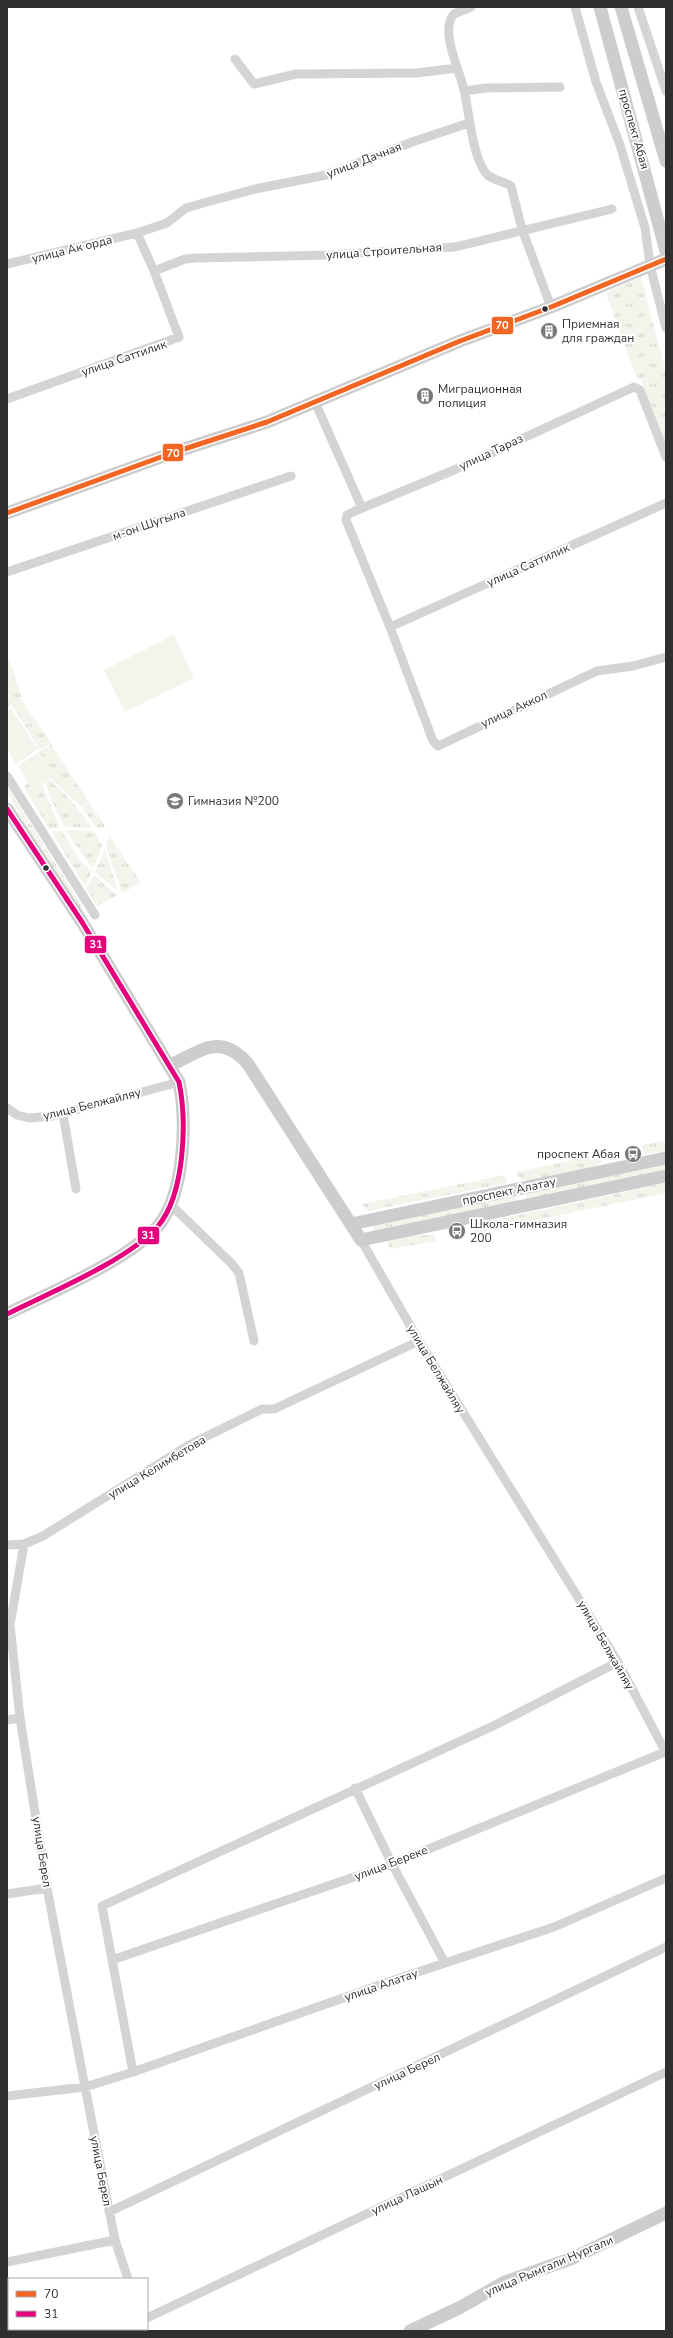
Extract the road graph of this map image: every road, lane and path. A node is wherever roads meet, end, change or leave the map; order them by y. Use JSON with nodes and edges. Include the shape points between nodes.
{"nodes":[{"id":1,"x":470,"y":7,"type":"edge"},
{"id":2,"x":575,"y":7,"type":"edge"},
{"id":3,"x":600,"y":7,"type":"edge"},
{"id":4,"x":621,"y":7,"type":"edge"},
{"id":5,"x":638,"y":7,"type":"edge"},
{"id":6,"x":235,"y":60,"type":"dead end"},
{"id":7,"x":456,"y":68,"type":"junction"},
{"id":8,"x":664,"y":73,"type":"edge"},
{"id":9,"x":560,"y":87,"type":"dead end"},
{"id":10,"x":464,"y":91,"type":"junction"},
{"id":11,"x":666,"y":91,"type":"edge"},
{"id":12,"x":469,"y":123,"type":"junction"},
{"id":13,"x":666,"y":161,"type":"edge"},
{"id":14,"x":612,"y":209,"type":"dead end"},
{"id":15,"x":522,"y":229,"type":"junction"},
{"id":16,"x":137,"y":233,"type":"junction"},
{"id":17,"x":666,"y":251,"type":"edge"},
{"id":18,"x":666,"y":259,"type":"edge"},
{"id":19,"x":7,"y":264,"type":"edge"},
{"id":20,"x":650,"y":265,"type":"junction"},
{"id":21,"x":154,"y":271,"type":"junction"},
{"id":22,"x":551,"y":307,"type":"junction"},
{"id":23,"x":666,"y":328,"type":"edge"},
{"id":24,"x":7,"y":399,"type":"edge"},
{"id":25,"x":315,"y":402,"type":"junction"},
{"id":26,"x":666,"y":457,"type":"edge"},
{"id":27,"x":291,"y":476,"type":"dead end"},
{"id":28,"x":666,"y":503,"type":"edge"},
{"id":29,"x":362,"y":508,"type":"junction"},
{"id":30,"x":7,"y":513,"type":"edge"},
{"id":31,"x":7,"y":572,"type":"edge"},
{"id":32,"x":390,"y":627,"type":"junction"},
{"id":33,"x":666,"y":657,"type":"edge"},
{"id":34,"x":7,"y":776,"type":"edge"},
{"id":35,"x":7,"y":809,"type":"edge"},
{"id":36,"x":95,"y":915,"type":"dead end"},
{"id":37,"x":170,"y":1066,"type":"junction"},
{"id":38,"x":179,"y":1082,"type":"junction"},
{"id":39,"x":7,"y":1108,"type":"edge"},
{"id":40,"x":63,"y":1114,"type":"junction"},
{"id":41,"x":666,"y":1158,"type":"edge"},
{"id":42,"x":666,"y":1176,"type":"edge"},
{"id":43,"x":76,"y":1189,"type":"dead end"},
{"id":44,"x":517,"y":1190,"type":"junction"},
{"id":45,"x":170,"y":1204,"type":"junction"},
{"id":46,"x":523,"y":1206,"type":"junction"},
{"id":47,"x":351,"y":1224,"type":"junction"},
{"id":48,"x":361,"y":1240,"type":"junction"},
{"id":49,"x":7,"y":1314,"type":"edge"},
{"id":50,"x":254,"y":1341,"type":"dead end"},
{"id":51,"x":419,"y":1341,"type":"junction"},
{"id":52,"x":24,"y":1544,"type":"junction"},
{"id":53,"x":7,"y":1545,"type":"edge"},
{"id":54,"x":618,"y":1662,"type":"junction"},
{"id":55,"x":20,"y":1718,"type":"junction"},
{"id":56,"x":7,"y":1720,"type":"edge"},
{"id":57,"x":666,"y":1752,"type":"edge"},
{"id":58,"x":355,"y":1788,"type":"junction"},
{"id":59,"x":392,"y":1864,"type":"junction"},
{"id":60,"x":666,"y":1878,"type":"edge"},
{"id":61,"x":47,"y":1888,"type":"junction"},
{"id":62,"x":7,"y":1894,"type":"edge"},
{"id":63,"x":666,"y":1947,"type":"edge"},
{"id":64,"x":112,"y":1960,"type":"junction"},
{"id":65,"x":445,"y":1963,"type":"junction"},
{"id":66,"x":133,"y":2072,"type":"junction"},
{"id":67,"x":666,"y":2072,"type":"edge"},
{"id":68,"x":89,"y":2085,"type":"junction"},
{"id":69,"x":7,"y":2096,"type":"edge"},
{"id":70,"x":109,"y":2212,"type":"junction"},
{"id":71,"x":666,"y":2213,"type":"edge"},
{"id":72,"x":115,"y":2240,"type":"junction"},
{"id":73,"x":7,"y":2262,"type":"edge"},
{"id":74,"x":128,"y":2278,"type":"edge"},
{"id":75,"x":148,"y":2318,"type":"edge"},
{"id":76,"x":410,"y":2331,"type":"edge"}],
"edges":[{"from":1,"to":7,"type":"street","via":[[450,18],[450,40]]},
{"from":2,"to":20,"type":"street","via":[[596,82],[620,145],[645,228]]},
{"from":3,"to":17,"type":"main road","name":"проспект Абая"},
{"from":4,"to":13,"type":"main road","name":"проспект Абая"},
{"from":5,"to":8,"type":"street"},
{"from":6,"to":7,"type":"street","via":[[254,84],[296,74],[417,73]]},
{"from":7,"to":10,"type":"street"},
{"from":8,"to":11,"type":"street"},
{"from":9,"to":10,"type":"street","via":[[486,88]]},
{"from":10,"to":12,"type":"street"},
{"from":12,"to":15,"type":"street","via":[[486,173],[492,179],[511,186]]},
{"from":12,"to":16,"type":"street","name":"улица Дачная","via":[[326,175],[255,189],[186,208],[167,223]]},
{"from":14,"to":15,"type":"street","name":"улица Строительная"},
{"from":15,"to":21,"type":"street","name":"улица Строительная","via":[[455,247],[331,255],[197,258],[185,259]]},
{"from":15,"to":22,"type":"street"},
{"from":16,"to":19,"type":"street","name":"улица Ак орда"},
{"from":16,"to":21,"type":"street","name":"улица Саттилик"},
{"from":18,"to":20,"type":"main road"},
{"from":20,"to":22,"type":"main road"},
{"from":20,"to":23,"type":"street"},
{"from":21,"to":24,"type":"street","name":"улица Саттилик","via":[[179,337]]},
{"from":22,"to":25,"type":"main road","via":[[460,340]]},
{"from":25,"to":29,"type":"street"},
{"from":25,"to":30,"type":"main road","via":[[267,422],[172,453]]},
{"from":26,"to":29,"type":"street","name":"улица Тараз","via":[[640,390],[634,386],[454,470]]},
{"from":27,"to":31,"type":"street","name":"м-он Шугыла"},
{"from":28,"to":32,"type":"street","name":"улица Саттилик"},
{"from":29,"to":32,"type":"street","name":"улица Тараз","via":[[347,515],[346,520]]},
{"from":32,"to":33,"type":"street","name":"улица Аккол","via":[[433,741],[438,746],[597,671],[633,666]]},
{"from":34,"to":36,"type":"street"},
{"from":35,"to":37,"type":"main road","via":[[82,922]]},
{"from":37,"to":38,"type":"main road"},
{"from":37,"to":47,"type":"main road","name":"улица Белжайляу","via":[[209,1047],[221,1046],[237,1051],[248,1064]]},
{"from":38,"to":40,"type":"street","name":"улица Белжайляу"},
{"from":38,"to":45,"type":"main road","via":[[183,1103],[182,1155]]},
{"from":39,"to":40,"type":"street","name":"улица Белжайляу","via":[[17,1115],[29,1118]]},
{"from":40,"to":43,"type":"street"},
{"from":41,"to":44,"type":"main road","name":"проспект Алатау"},
{"from":42,"to":46,"type":"main road","name":"проспект Алатау"},
{"from":44,"to":46,"type":"main road"},
{"from":44,"to":47,"type":"main road","name":"проспект Алатау"},
{"from":45,"to":49,"type":"main road","via":[[159,1225],[141,1242],[110,1261]]},
{"from":45,"to":50,"type":"street","via":[[239,1273]]},
{"from":46,"to":48,"type":"main road","name":"проспект Алатау"},
{"from":47,"to":48,"type":"main road","name":"улица Белжайляу"},
{"from":48,"to":51,"type":"street","name":"улица Белжайляу"},
{"from":51,"to":52,"type":"street","name":"улица Келимбетова","via":[[274,1409],[262,1409],[189,1445],[43,1536]]},
{"from":51,"to":54,"type":"street","name":"улица Белжайляу"},
{"from":52,"to":53,"type":"street","name":"улица Келимбетова"},
{"from":52,"to":55,"type":"street","name":"улица Берел","via":[[10,1625]]},
{"from":54,"to":57,"type":"street","name":"улица Белжайляу"},
{"from":54,"to":58,"type":"street","via":[[493,1726]]},
{"from":55,"to":56,"type":"street"},
{"from":55,"to":61,"type":"street","name":"улица Берел"},
{"from":57,"to":59,"type":"street","name":"улица Береке"},
{"from":58,"to":59,"type":"street"},
{"from":58,"to":64,"type":"street","via":[[102,1906]]},
{"from":59,"to":64,"type":"street","name":"улица Береке"},
{"from":59,"to":65,"type":"street"},
{"from":60,"to":65,"type":"street","name":"улица Алатау","via":[[554,1927]]},
{"from":61,"to":62,"type":"street"},
{"from":61,"to":68,"type":"street","name":"улица Берел"},
{"from":63,"to":70,"type":"street","name":"улица Берел"},
{"from":64,"to":66,"type":"street"},
{"from":65,"to":66,"type":"street","name":"улица Алатау"},
{"from":66,"to":68,"type":"street","name":"улица Алатау"},
{"from":67,"to":75,"type":"street","name":"улица Лашын"},
{"from":68,"to":69,"type":"street","name":"улица Алатау"},
{"from":68,"to":70,"type":"street","name":"улица Берел"},
{"from":70,"to":72,"type":"street"},
{"from":71,"to":76,"type":"main road","name":"улица Рымгали Нургали","via":[[573,2258],[505,2282],[460,2308]]},
{"from":72,"to":73,"type":"street"},
{"from":72,"to":74,"type":"street"}]}
